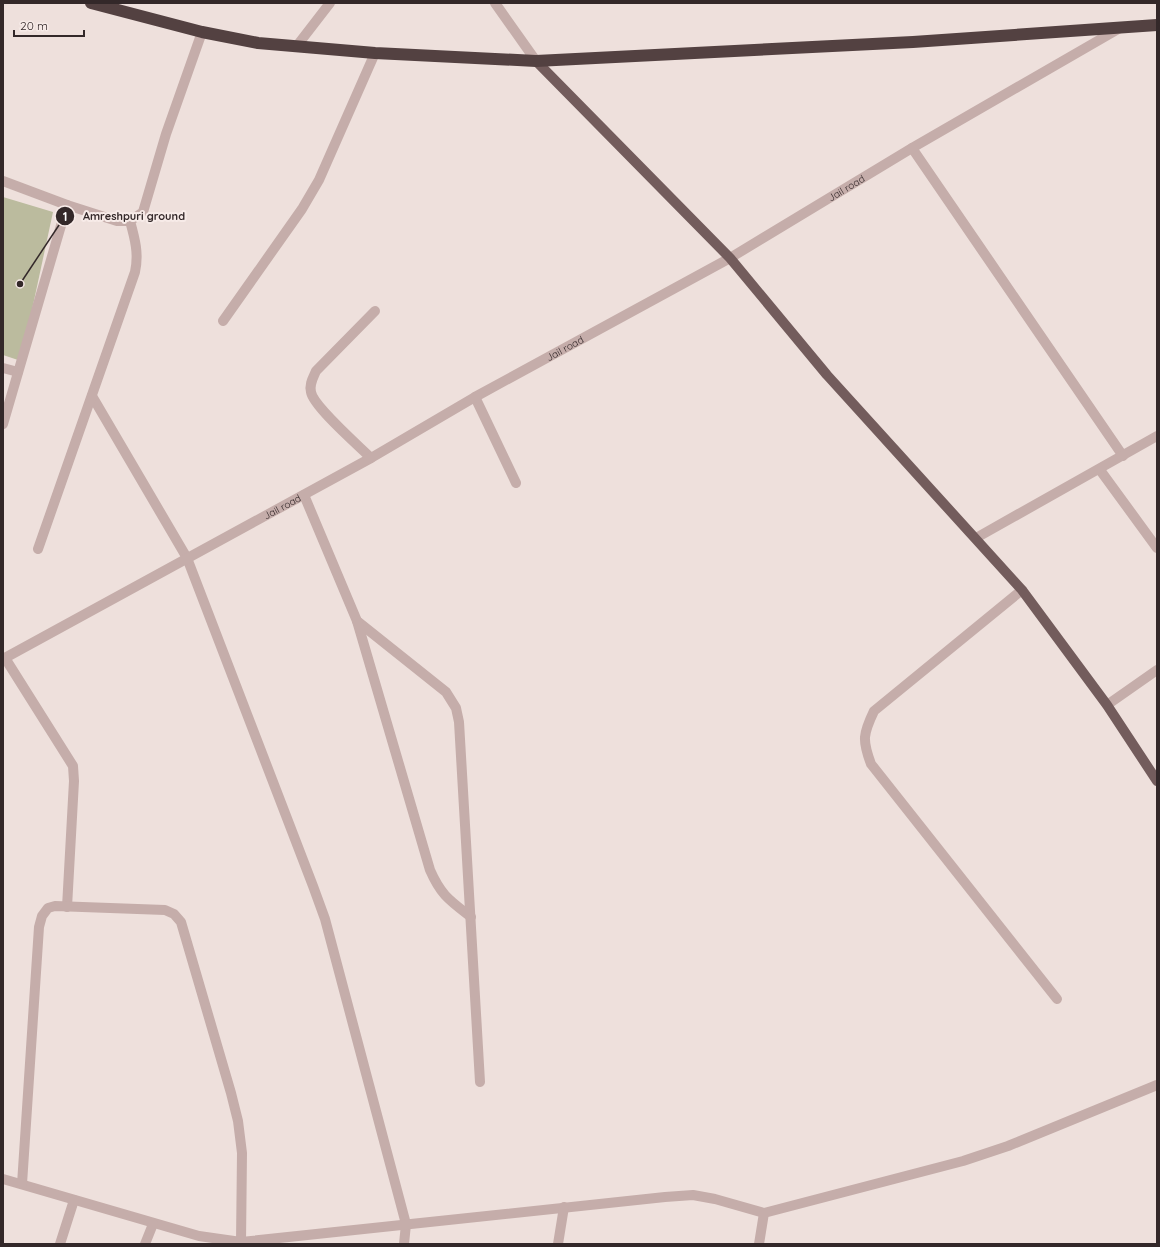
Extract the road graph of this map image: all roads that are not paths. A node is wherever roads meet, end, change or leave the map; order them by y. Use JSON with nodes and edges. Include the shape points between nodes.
{"nodes":[{"id":1,"x":91,"y":3,"type":"edge"},
{"id":2,"x":330,"y":3,"type":"edge"},
{"id":3,"x":495,"y":3,"type":"edge"},
{"id":4,"x":1157,"y":25,"type":"edge"},
{"id":5,"x":1120,"y":28,"type":"junction"},
{"id":6,"x":202,"y":32,"type":"junction"},
{"id":7,"x":296,"y":47,"type":"junction"},
{"id":8,"x":375,"y":53,"type":"junction"},
{"id":9,"x":536,"y":61,"type":"junction"},
{"id":10,"x":912,"y":148,"type":"junction"},
{"id":11,"x":3,"y":181,"type":"edge"},
{"id":12,"x":67,"y":205,"type":"junction"},
{"id":13,"x":130,"y":221,"type":"junction"},
{"id":14,"x":730,"y":258,"type":"junction"},
{"id":15,"x":374,"y":311,"type":"dead end"},
{"id":16,"x":223,"y":321,"type":"dead end"},
{"id":17,"x":3,"y":368,"type":"edge"},
{"id":18,"x":18,"y":372,"type":"junction"},
{"id":19,"x":92,"y":396,"type":"junction"},
{"id":20,"x":474,"y":397,"type":"junction"},
{"id":21,"x":3,"y":424,"type":"edge"},
{"id":22,"x":1157,"y":436,"type":"edge"},
{"id":23,"x":1123,"y":456,"type":"junction"},
{"id":24,"x":371,"y":458,"type":"junction"},
{"id":25,"x":1100,"y":470,"type":"junction"},
{"id":26,"x":516,"y":483,"type":"dead end"},
{"id":27,"x":304,"y":495,"type":"junction"},
{"id":28,"x":976,"y":538,"type":"junction"},
{"id":29,"x":1157,"y":548,"type":"edge"},
{"id":30,"x":38,"y":549,"type":"dead end"},
{"id":31,"x":187,"y":558,"type":"junction"},
{"id":32,"x":1022,"y":590,"type":"junction"},
{"id":33,"x":357,"y":621,"type":"junction"},
{"id":34,"x":4,"y":659,"type":"edge"},
{"id":35,"x":1157,"y":670,"type":"edge"},
{"id":36,"x":1107,"y":705,"type":"junction"},
{"id":37,"x":1157,"y":781,"type":"edge"},
{"id":38,"x":67,"y":907,"type":"junction"},
{"id":39,"x":471,"y":917,"type":"junction"},
{"id":40,"x":1057,"y":999,"type":"dead end"},
{"id":41,"x":480,"y":1082,"type":"dead end"},
{"id":42,"x":1157,"y":1085,"type":"edge"},
{"id":43,"x":3,"y":1179,"type":"edge"},
{"id":44,"x":22,"y":1184,"type":"junction"},
{"id":45,"x":74,"y":1200,"type":"junction"},
{"id":46,"x":564,"y":1207,"type":"junction"},
{"id":47,"x":764,"y":1213,"type":"junction"},
{"id":48,"x":153,"y":1224,"type":"junction"},
{"id":49,"x":406,"y":1224,"type":"junction"},
{"id":50,"x":242,"y":1242,"type":"junction"},
{"id":51,"x":60,"y":1244,"type":"edge"},
{"id":52,"x":145,"y":1244,"type":"edge"},
{"id":53,"x":404,"y":1244,"type":"edge"},
{"id":54,"x":558,"y":1244,"type":"edge"},
{"id":55,"x":759,"y":1244,"type":"edge"}],
"edges":[{"from":1,"to":6,"type":"highway"},
{"from":2,"to":7,"type":"street"},
{"from":3,"to":9,"type":"street"},
{"from":4,"to":5,"type":"highway"},
{"from":5,"to":9,"type":"highway"},
{"from":5,"to":10,"type":"street","name":"Jail road"},
{"from":6,"to":7,"type":"highway","via":[[258,43]]},
{"from":6,"to":13,"type":"street","via":[[166,134],[147,204],[143,212]]},
{"from":7,"to":8,"type":"highway"},
{"from":8,"to":9,"type":"highway"},
{"from":8,"to":16,"type":"street","via":[[319,180],[302,209]]},
{"from":9,"to":14,"type":"main road"},
{"from":10,"to":14,"type":"street","name":"Jail road"},
{"from":10,"to":23,"type":"street"},
{"from":11,"to":12,"type":"street"},
{"from":12,"to":13,"type":"street","via":[[118,221]]},
{"from":12,"to":18,"type":"street"},
{"from":13,"to":19,"type":"street","via":[[137,244],[135,272]]},
{"from":14,"to":20,"type":"street","name":"Jail road"},
{"from":14,"to":28,"type":"main road","via":[[827,374]]},
{"from":15,"to":24,"type":"street","via":[[316,371],[311,383],[311,393],[317,404]]},
{"from":17,"to":18,"type":"street"},
{"from":18,"to":21,"type":"street"},
{"from":19,"to":30,"type":"street"},
{"from":19,"to":31,"type":"street"},
{"from":20,"to":24,"type":"street","name":"Jail road"},
{"from":20,"to":26,"type":"street"},
{"from":22,"to":23,"type":"street"},
{"from":23,"to":25,"type":"street"},
{"from":24,"to":27,"type":"street","name":"Jail road"},
{"from":25,"to":28,"type":"street"},
{"from":25,"to":29,"type":"street"},
{"from":27,"to":31,"type":"street","name":"Jail road"},
{"from":27,"to":33,"type":"street"},
{"from":28,"to":32,"type":"main road"},
{"from":31,"to":34,"type":"street","name":"Jail road"},
{"from":31,"to":49,"type":"street","via":[[325,919]]},
{"from":32,"to":36,"type":"main road"},
{"from":32,"to":40,"type":"street","via":[[874,712],[866,728],[864,746],[870,764]]},
{"from":33,"to":39,"type":"street","via":[[430,870],[446,898]]},
{"from":33,"to":39,"type":"street","via":[[446,692],[456,708]]},
{"from":34,"to":38,"type":"street","via":[[73,766]]},
{"from":35,"to":36,"type":"street"},
{"from":36,"to":37,"type":"main road"},
{"from":38,"to":44,"type":"street","via":[[48,908],[39,927]]},
{"from":38,"to":50,"type":"street","via":[[165,910],[174,914],[181,922],[238,1121],[242,1153]]},
{"from":39,"to":41,"type":"street"},
{"from":42,"to":47,"type":"street","via":[[1008,1146],[963,1161]]},
{"from":43,"to":44,"type":"street"},
{"from":44,"to":45,"type":"street"},
{"from":45,"to":48,"type":"street"},
{"from":45,"to":51,"type":"street"},
{"from":46,"to":47,"type":"street","via":[[693,1195]]},
{"from":46,"to":49,"type":"street"},
{"from":46,"to":54,"type":"street"},
{"from":47,"to":55,"type":"street"},
{"from":48,"to":50,"type":"street","via":[[199,1236]]},
{"from":48,"to":52,"type":"street"},
{"from":49,"to":50,"type":"street"},
{"from":49,"to":53,"type":"street"}]}
